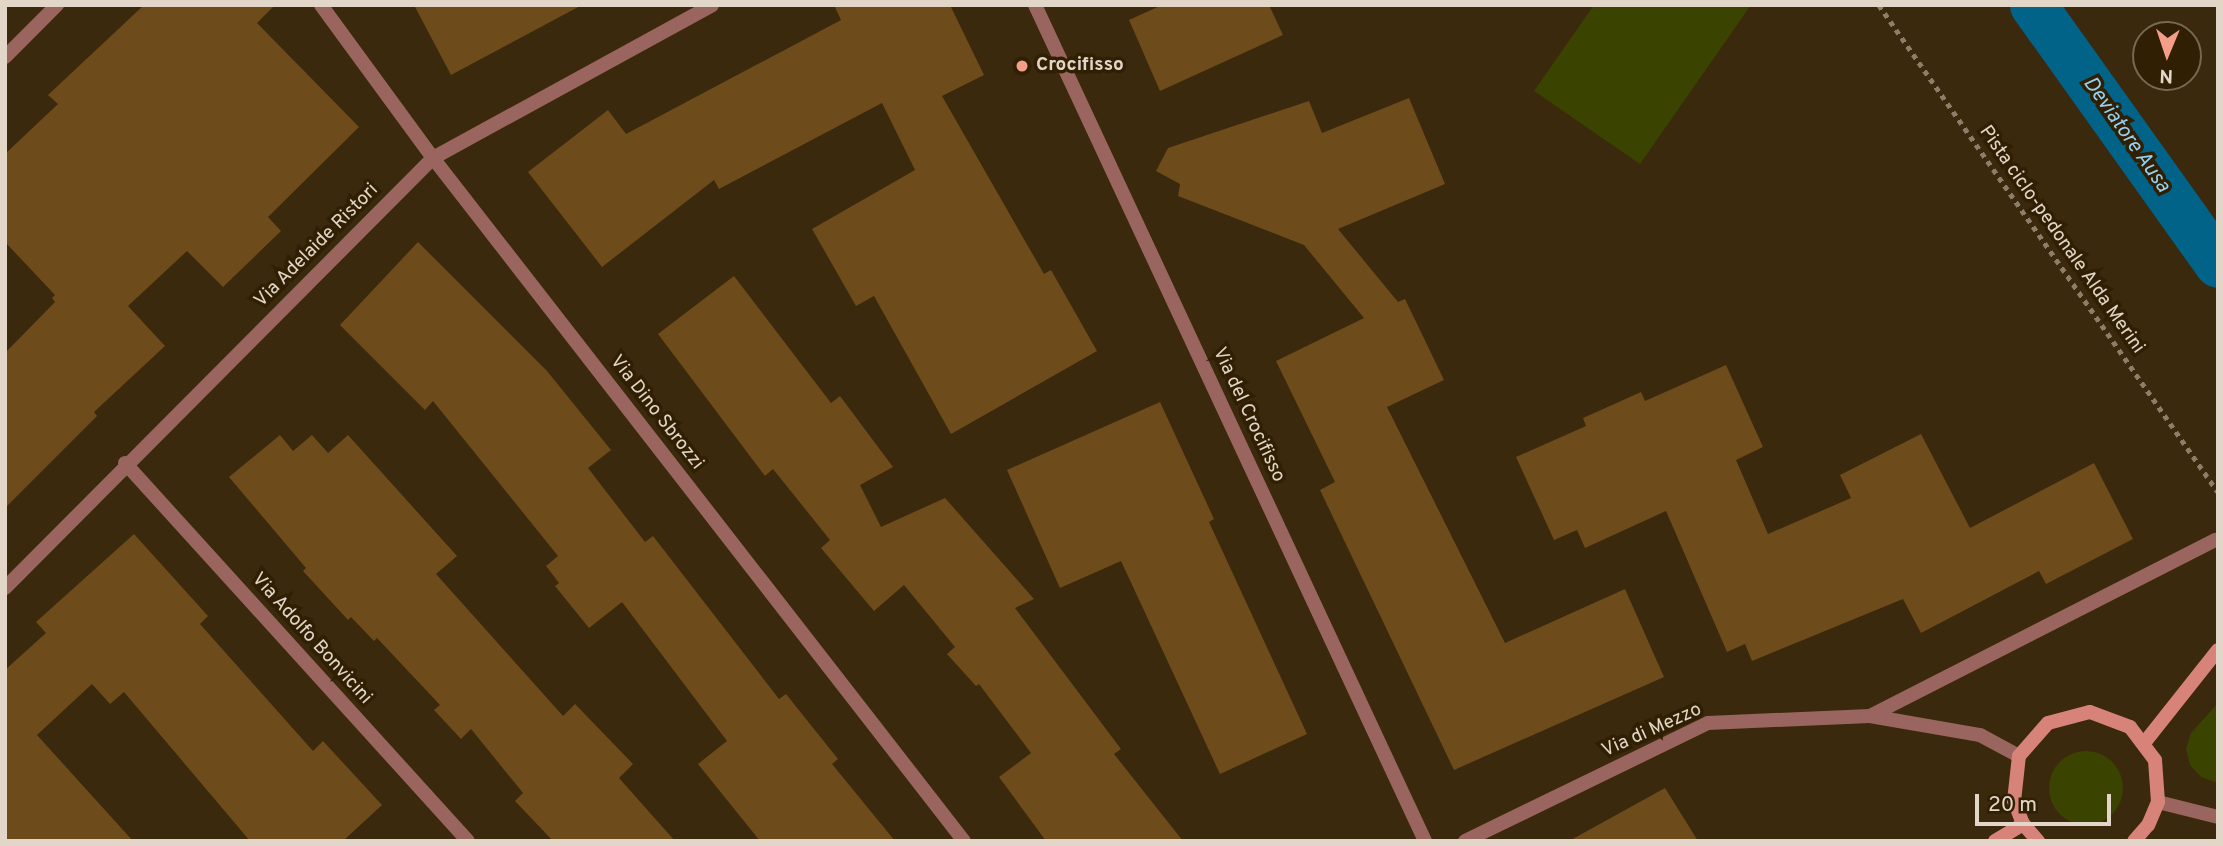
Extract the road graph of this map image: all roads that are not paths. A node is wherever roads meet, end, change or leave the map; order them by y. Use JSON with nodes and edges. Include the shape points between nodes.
{"nodes":[{"id":1,"x":57,"y":5,"type":"edge"},
{"id":2,"x":321,"y":5,"type":"edge"},
{"id":3,"x":712,"y":5,"type":"edge"},
{"id":4,"x":1035,"y":5,"type":"edge"},
{"id":5,"x":5,"y":57,"type":"edge"},
{"id":6,"x":433,"y":158,"type":"junction"},
{"id":7,"x":125,"y":463,"type":"junction"},
{"id":8,"x":2216,"y":540,"type":"dead end"},
{"id":9,"x":5,"y":588,"type":"edge"},
{"id":10,"x":2218,"y":650,"type":"edge"},
{"id":11,"x":1870,"y":716,"type":"junction"},
{"id":12,"x":2145,"y":742,"type":"junction"},
{"id":13,"x":2019,"y":756,"type":"junction"},
{"id":14,"x":2158,"y":802,"type":"junction"},
{"id":15,"x":2218,"y":817,"type":"edge"},
{"id":16,"x":2023,"y":824,"type":"junction"},
{"id":17,"x":468,"y":841,"type":"edge"},
{"id":18,"x":964,"y":841,"type":"edge"},
{"id":19,"x":1426,"y":841,"type":"edge"},
{"id":20,"x":1465,"y":841,"type":"edge"},
{"id":21,"x":1995,"y":841,"type":"edge"},
{"id":22,"x":2038,"y":841,"type":"edge"},
{"id":23,"x":2134,"y":841,"type":"edge"}],
"edges":[{"from":1,"to":5,"type":"street"},
{"from":2,"to":6,"type":"street","name":"Via Dino Sbrozzi"},
{"from":3,"to":6,"type":"street","name":"Via Adelaide Ristori"},
{"from":4,"to":19,"type":"street","name":"Via del Crocifisso"},
{"from":6,"to":7,"type":"street","name":"Via Adelaide Ristori"},
{"from":6,"to":18,"type":"street","name":"Via Dino Sbrozzi"},
{"from":7,"to":9,"type":"street","name":"Via Adelaide Ristori"},
{"from":7,"to":17,"type":"street","name":"Via Adolfo Bonvicini"},
{"from":8,"to":11,"type":"street","name":"Via di Mezzo"},
{"from":10,"to":12,"type":"street"},
{"from":11,"to":13,"type":"street","name":"Via di Mezzo","via":[[1980,735]]},
{"from":11,"to":20,"type":"street","name":"Via di Mezzo","via":[[1708,723]]},
{"from":12,"to":13,"type":"street","via":[[2111,717],[2068,715],[2031,737]]},
{"from":12,"to":14,"type":"street","via":[[2155,760]]},
{"from":13,"to":16,"type":"street","via":[[2014,801]]},
{"from":14,"to":15,"type":"street"},
{"from":14,"to":23,"type":"street","via":[[2148,825]]},
{"from":16,"to":21,"type":"street"},
{"from":16,"to":22,"type":"street"}]}
